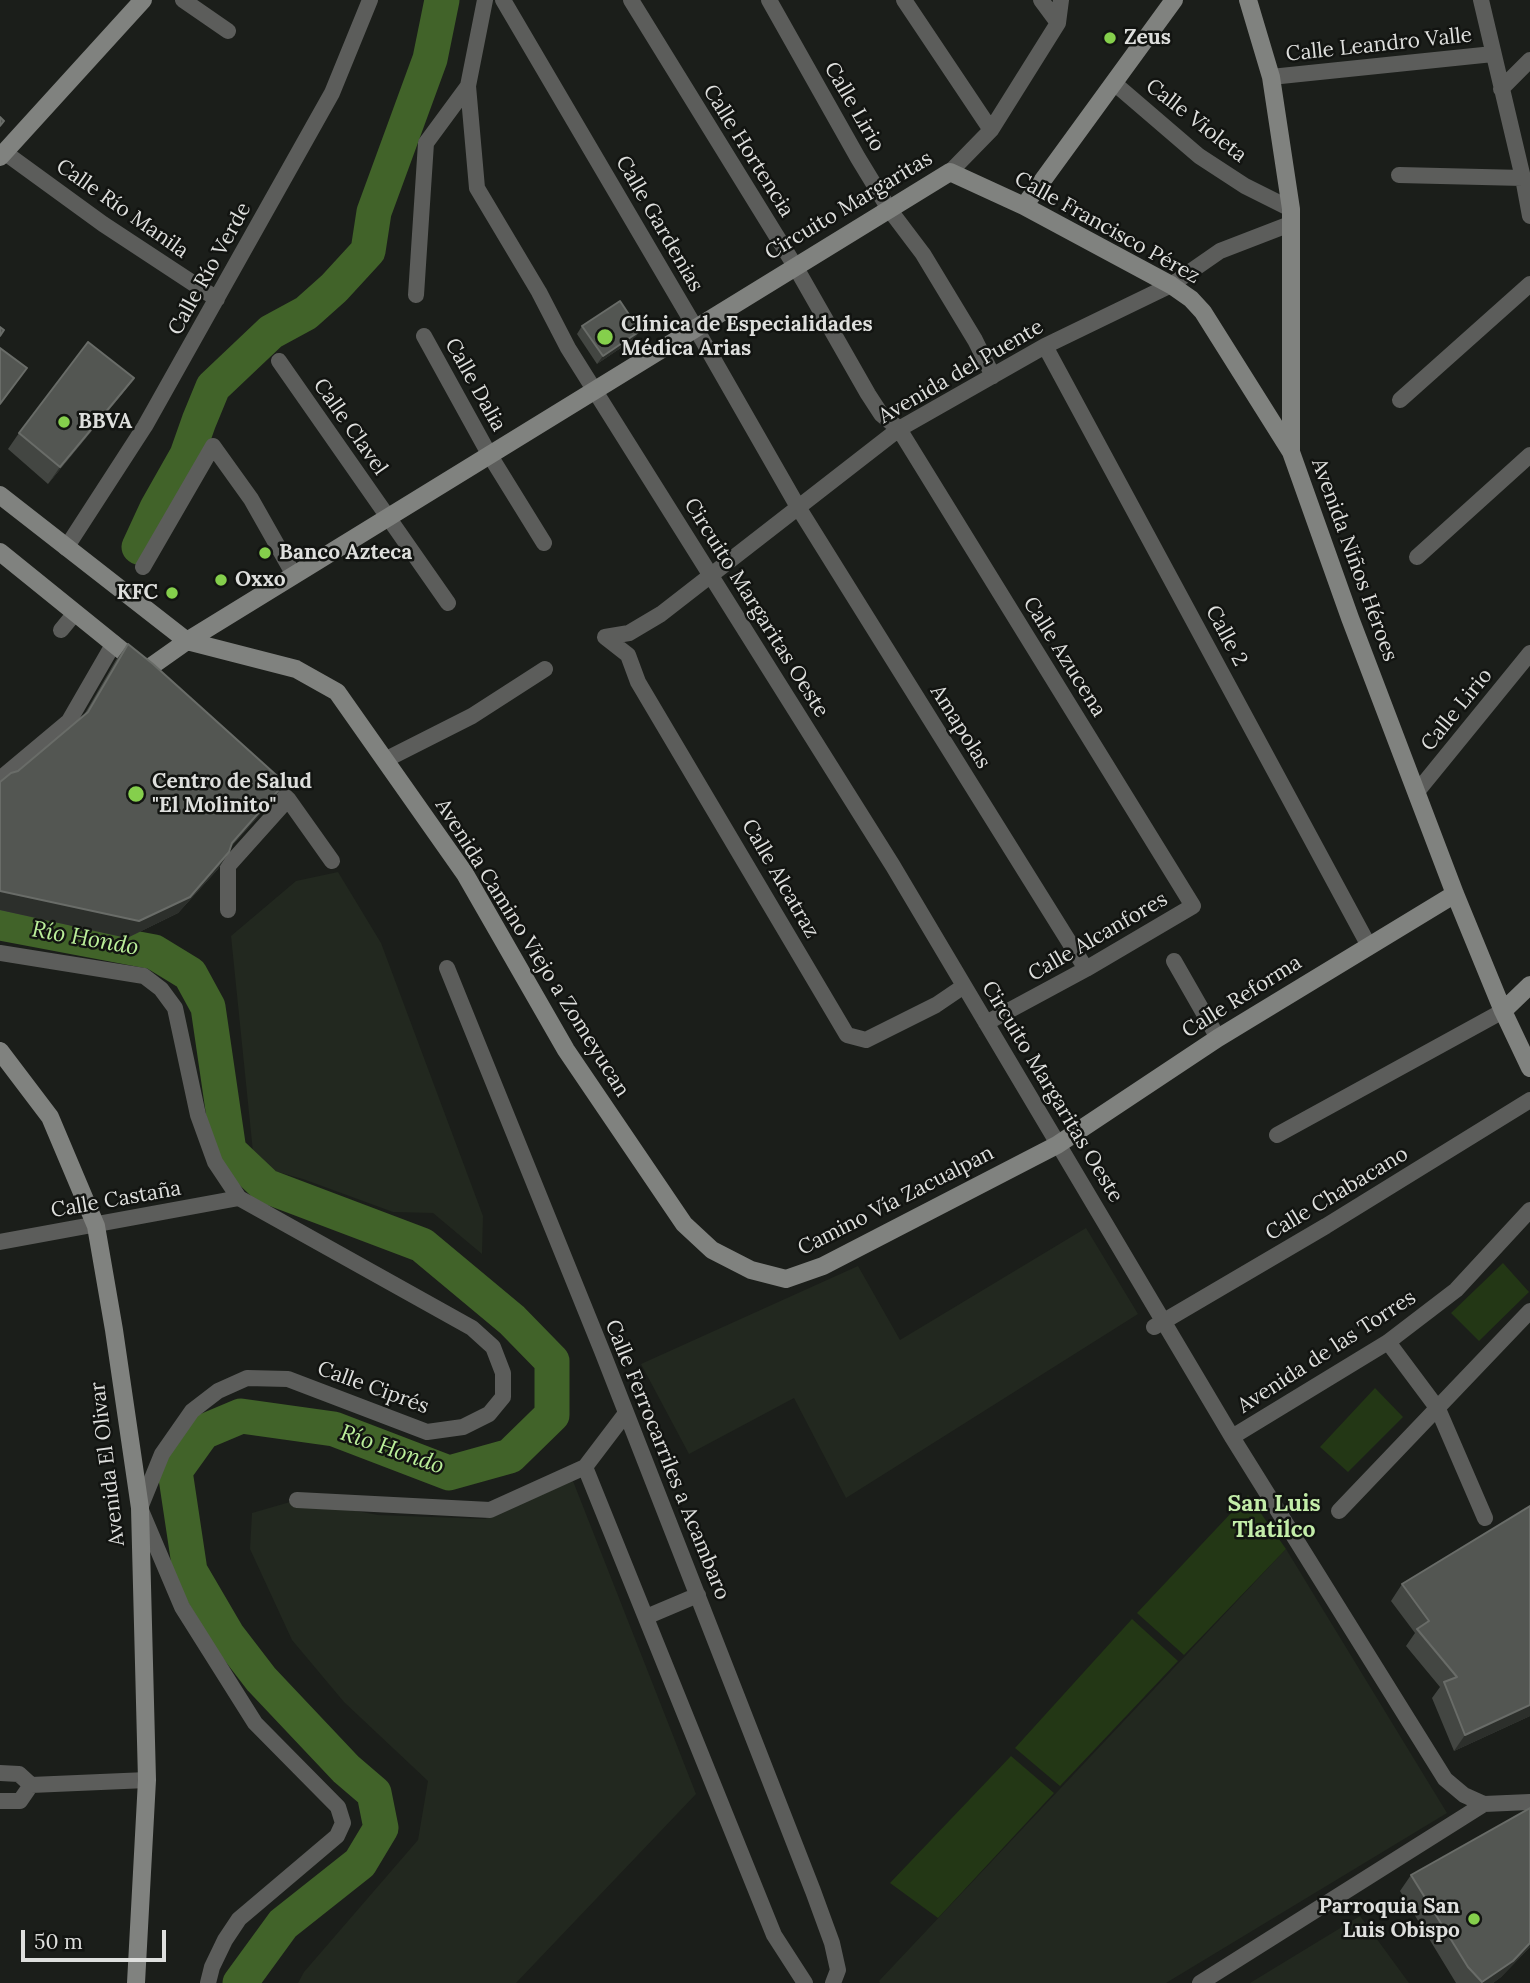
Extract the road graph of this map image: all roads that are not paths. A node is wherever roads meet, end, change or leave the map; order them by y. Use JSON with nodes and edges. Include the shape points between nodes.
{"nodes":[{"id":1,"x":143,"y":0,"type":"edge"},
{"id":2,"x":183,"y":0,"type":"edge"},
{"id":3,"x":370,"y":0,"type":"edge"},
{"id":4,"x":485,"y":0,"type":"edge"},
{"id":5,"x":503,"y":0,"type":"edge"},
{"id":6,"x":631,"y":0,"type":"edge"},
{"id":7,"x":769,"y":0,"type":"edge"},
{"id":8,"x":904,"y":0,"type":"edge"},
{"id":9,"x":1041,"y":0,"type":"edge"},
{"id":10,"x":1061,"y":0,"type":"edge"},
{"id":11,"x":1174,"y":0,"type":"edge"},
{"id":12,"x":1248,"y":0,"type":"edge"},
{"id":13,"x":1480,"y":0,"type":"edge"},
{"id":14,"x":1058,"y":23,"type":"junction"},
{"id":15,"x":228,"y":31,"type":"dead end"},
{"id":16,"x":1493,"y":54,"type":"junction"},
{"id":17,"x":1530,"y":60,"type":"edge"},
{"id":18,"x":1271,"y":77,"type":"junction"},
{"id":19,"x":1114,"y":83,"type":"junction"},
{"id":20,"x":468,"y":86,"type":"junction"},
{"id":21,"x":1501,"y":89,"type":"junction"},
{"id":22,"x":991,"y":130,"type":"junction"},
{"id":23,"x":2,"y":154,"type":"edge"},
{"id":24,"x":950,"y":172,"type":"junction"},
{"id":25,"x":1399,"y":175,"type":"dead end"},
{"id":26,"x":1523,"y":178,"type":"junction"},
{"id":27,"x":1024,"y":206,"type":"junction"},
{"id":28,"x":889,"y":209,"type":"junction"},
{"id":29,"x":1530,"y":216,"type":"edge"},
{"id":30,"x":1291,"y":217,"type":"junction"},
{"id":31,"x":795,"y":266,"type":"junction"},
{"id":32,"x":1530,"y":284,"type":"edge"},
{"id":33,"x":1171,"y":285,"type":"junction"},
{"id":34,"x":416,"y":295,"type":"dead end"},
{"id":35,"x":217,"y":299,"type":"junction"},
{"id":36,"x":695,"y":327,"type":"junction"},
{"id":37,"x":424,"y":336,"type":"dead end"},
{"id":38,"x":1045,"y":346,"type":"junction"},
{"id":39,"x":279,"y":361,"type":"dead end"},
{"id":40,"x":993,"y":376,"type":"junction"},
{"id":41,"x":594,"y":389,"type":"junction"},
{"id":42,"x":1400,"y":400,"type":"dead end"},
{"id":43,"x":898,"y":429,"type":"junction"},
{"id":44,"x":1291,"y":452,"type":"junction"},
{"id":45,"x":489,"y":454,"type":"junction"},
{"id":46,"x":1530,"y":456,"type":"edge"},
{"id":47,"x":0,"y":495,"type":"edge"},
{"id":48,"x":798,"y":507,"type":"junction"},
{"id":49,"x":387,"y":517,"type":"junction"},
{"id":50,"x":544,"y":543,"type":"dead end"},
{"id":51,"x":66,"y":548,"type":"junction"},
{"id":52,"x":0,"y":552,"type":"edge"},
{"id":53,"x":1417,"y":557,"type":"dead end"},
{"id":54,"x":143,"y":566,"type":"dead end"},
{"id":55,"x":294,"y":575,"type":"junction"},
{"id":56,"x":710,"y":575,"type":"junction"},
{"id":57,"x":448,"y":603,"type":"dead end"},
{"id":58,"x":75,"y":612,"type":"junction"},
{"id":59,"x":61,"y":630,"type":"dead end"},
{"id":60,"x":605,"y":637,"type":"joint"},
{"id":61,"x":187,"y":641,"type":"junction"},
{"id":62,"x":114,"y":643,"type":"junction"},
{"id":63,"x":1530,"y":653,"type":"edge"},
{"id":64,"x":545,"y":669,"type":"dead end"},
{"id":65,"x":385,"y":760,"type":"junction"},
{"id":66,"x":257,"y":771,"type":"edge"},
{"id":67,"x":0,"y":779,"type":"edge"},
{"id":68,"x":1416,"y":793,"type":"junction"},
{"id":69,"x":288,"y":799,"type":"junction"},
{"id":70,"x":332,"y":861,"type":"dead end"},
{"id":71,"x":1455,"y":894,"type":"junction"},
{"id":72,"x":1193,"y":906,"type":"joint"},
{"id":73,"x":228,"y":910,"type":"dead end"},
{"id":74,"x":1369,"y":946,"type":"junction"},
{"id":75,"x":0,"y":953,"type":"edge"},
{"id":76,"x":1174,"y":961,"type":"dead end"},
{"id":77,"x":447,"y":968,"type":"dead end"},
{"id":78,"x":1086,"y":970,"type":"junction"},
{"id":79,"x":1530,"y":985,"type":"edge"},
{"id":80,"x":964,"y":986,"type":"junction"},
{"id":81,"x":1503,"y":1011,"type":"junction"},
{"id":82,"x":986,"y":1023,"type":"junction"},
{"id":83,"x":1218,"y":1038,"type":"junction"},
{"id":84,"x":0,"y":1051,"type":"edge"},
{"id":85,"x":1530,"y":1068,"type":"edge"},
{"id":86,"x":1530,"y":1100,"type":"edge"},
{"id":87,"x":1277,"y":1135,"type":"dead end"},
{"id":88,"x":1057,"y":1144,"type":"junction"},
{"id":89,"x":239,"y":1198,"type":"junction"},
{"id":90,"x":1530,"y":1210,"type":"edge"},
{"id":91,"x":96,"y":1226,"type":"junction"},
{"id":92,"x":0,"y":1242,"type":"edge"},
{"id":93,"x":751,"y":1270,"type":"joint"},
{"id":94,"x":1530,"y":1311,"type":"edge"},
{"id":95,"x":1159,"y":1324,"type":"junction"},
{"id":96,"x":1388,"y":1342,"type":"junction"},
{"id":97,"x":1438,"y":1409,"type":"junction"},
{"id":98,"x":626,"y":1413,"type":"junction"},
{"id":99,"x":1233,"y":1437,"type":"junction"},
{"id":100,"x":585,"y":1467,"type":"junction"},
{"id":101,"x":297,"y":1500,"type":"dead end"},
{"id":102,"x":140,"y":1508,"type":"junction"},
{"id":103,"x":1339,"y":1511,"type":"dead end"},
{"id":104,"x":1485,"y":1518,"type":"dead end"},
{"id":105,"x":698,"y":1595,"type":"junction"},
{"id":106,"x":646,"y":1617,"type":"junction"},
{"id":107,"x":0,"y":1773,"type":"edge"},
{"id":108,"x":147,"y":1780,"type":"junction"},
{"id":109,"x":31,"y":1785,"type":"junction"},
{"id":110,"x":0,"y":1801,"type":"edge"},
{"id":111,"x":1530,"y":1801,"type":"edge"},
{"id":112,"x":1484,"y":1804,"type":"junction"},
{"id":113,"x":835,"y":1977,"type":"edge"},
{"id":114,"x":136,"y":1983,"type":"edge"},
{"id":115,"x":208,"y":1983,"type":"edge"},
{"id":116,"x":805,"y":1983,"type":"edge"},
{"id":117,"x":1200,"y":1983,"type":"edge"}],
"edges":[{"from":1,"to":23,"type":"street"},
{"from":2,"to":15,"type":"street"},
{"from":3,"to":35,"type":"street","name":"Calle Río Verde","via":[[332,93]]},
{"from":4,"to":20,"type":"street"},
{"from":5,"to":36,"type":"street","name":"Calle Gardenias"},
{"from":6,"to":31,"type":"street","name":"Calle Hortencia"},
{"from":7,"to":28,"type":"street","name":"Calle Lirio"},
{"from":8,"to":22,"type":"street"},
{"from":9,"to":14,"type":"street"},
{"from":10,"to":14,"type":"street","name":"Circuito Margaritas"},
{"from":11,"to":19,"type":"street"},
{"from":12,"to":18,"type":"street","name":"Avenida Niños Héroes"},
{"from":13,"to":16,"type":"street"},
{"from":14,"to":22,"type":"street","name":"Circuito Margaritas"},
{"from":16,"to":18,"type":"street","name":"Calle Leandro Valle"},
{"from":16,"to":21,"type":"street"},
{"from":17,"to":21,"type":"street"},
{"from":18,"to":30,"type":"street","name":"Avenida Niños Héroes"},
{"from":19,"to":27,"type":"street"},
{"from":19,"to":30,"type":"street","name":"Calle Violeta","via":[[1199,156]]},
{"from":20,"to":34,"type":"street","via":[[426,143]]},
{"from":20,"to":41,"type":"street","via":[[477,188]]},
{"from":21,"to":26,"type":"street"},
{"from":22,"to":24,"type":"street","name":"Circuito Margaritas"},
{"from":23,"to":35,"type":"street","name":"Calle Río Manila"},
{"from":24,"to":27,"type":"street","name":"Calle Francisco Pérez"},
{"from":24,"to":28,"type":"street","name":"Circuito Margaritas"},
{"from":25,"to":26,"type":"street"},
{"from":26,"to":29,"type":"street"},
{"from":27,"to":33,"type":"street","name":"Calle Francisco Pérez"},
{"from":28,"to":31,"type":"street","name":"Circuito Margaritas"},
{"from":28,"to":40,"type":"street","name":"Calle Lirio","via":[[923,254]]},
{"from":30,"to":33,"type":"street","name":"Avenida del Puente","via":[[1220,251]]},
{"from":30,"to":44,"type":"street","name":"Avenida Niños Héroes"},
{"from":31,"to":36,"type":"street","name":"Circuito Margaritas"},
{"from":31,"to":43,"type":"street","name":"Calle Hortencia","via":[[868,394]]},
{"from":32,"to":42,"type":"street"},
{"from":33,"to":38,"type":"street","name":"Avenida del Puente"},
{"from":33,"to":44,"type":"street","name":"Calle Francisco Pérez","via":[[1203,312]]},
{"from":35,"to":51,"type":"street","name":"Calle Río Verde","via":[[145,426]]},
{"from":36,"to":41,"type":"street","name":"Circuito Margaritas"},
{"from":36,"to":48,"type":"street","name":"Calle Gardenias"},
{"from":37,"to":45,"type":"street","name":"Calle Dalia"},
{"from":38,"to":40,"type":"street","name":"Avenida del Puente"},
{"from":38,"to":74,"type":"street","name":"Calle 2"},
{"from":39,"to":49,"type":"street","name":"Calle Clavel"},
{"from":40,"to":43,"type":"street","name":"Avenida del Puente"},
{"from":41,"to":45,"type":"street","name":"Circuito Margaritas"},
{"from":41,"to":56,"type":"street","name":"Circuito Margaritas Oeste"},
{"from":43,"to":48,"type":"street","name":"Avenida del Puente"},
{"from":43,"to":72,"type":"street","name":"Calle Azucena"},
{"from":44,"to":68,"type":"street","name":"Avenida Niños Héroes"},
{"from":45,"to":49,"type":"street","name":"Circuito Margaritas"},
{"from":45,"to":50,"type":"street","name":"Calle Dalia"},
{"from":46,"to":53,"type":"street"},
{"from":47,"to":51,"type":"street"},
{"from":48,"to":56,"type":"street","name":"Avenida del Puente"},
{"from":48,"to":78,"type":"street","name":"Amapolas"},
{"from":49,"to":55,"type":"street","name":"Circuito Margaritas"},
{"from":49,"to":57,"type":"street","name":"Calle Clavel"},
{"from":51,"to":61,"type":"street"},
{"from":52,"to":58,"type":"street"},
{"from":54,"to":55,"type":"street","via":[[213,446],[251,499]]},
{"from":55,"to":61,"type":"street","name":"Circuito Margaritas"},
{"from":56,"to":60,"type":"street","name":"Avenida del Puente","via":[[629,633]]},
{"from":56,"to":80,"type":"street","name":"Circuito Margaritas Oeste"},
{"from":58,"to":59,"type":"street"},
{"from":58,"to":62,"type":"street"},
{"from":60,"to":80,"type":"street","name":"Calle Alcatraz","via":[[628,654],[638,682],[848,1035],[866,1040]]},
{"from":61,"to":62,"type":"street","name":"Circuito Margaritas","via":[[151,675]]},
{"from":61,"to":65,"type":"street","name":"Avenida Camino Viejo a Zomeyucan","via":[[296,669],[318,680],[337,692]]},
{"from":62,"to":67,"type":"street","via":[[69,720]]},
{"from":63,"to":68,"type":"street","name":"Calle Lirio"},
{"from":64,"to":65,"type":"street","via":[[472,716]]},
{"from":65,"to":93,"type":"street","name":"Avenida Camino Viejo a Zomeyucan","via":[[465,874],[566,1050],[684,1224],[712,1250]]},
{"from":66,"to":69,"type":"street"},
{"from":68,"to":71,"type":"street","name":"Avenida Niños Héroes"},
{"from":69,"to":70,"type":"street"},
{"from":69,"to":73,"type":"street","via":[[228,866]]},
{"from":71,"to":74,"type":"street","name":"Calle Reforma"},
{"from":71,"to":81,"type":"street","name":"Avenida Niños Héroes"},
{"from":72,"to":78,"type":"street","name":"Calle Alcanfores"},
{"from":74,"to":83,"type":"street","name":"Calle Reforma"},
{"from":75,"to":89,"type":"street","name":"Calle Ciprés","via":[[144,976],[161,989],[175,1008],[198,1115],[215,1163]]},
{"from":76,"to":83,"type":"street"},
{"from":77,"to":98,"type":"street","name":"Calle Ferrocarriles a Acambaro"},
{"from":78,"to":82,"type":"street","name":"Calle Alcanfores"},
{"from":79,"to":81,"type":"street"},
{"from":80,"to":82,"type":"street","name":"Circuito Margaritas Oeste"},
{"from":81,"to":85,"type":"street","name":"Avenida Niños Héroes"},
{"from":81,"to":87,"type":"street"},
{"from":82,"to":88,"type":"street","name":"Circuito Margaritas Oeste"},
{"from":83,"to":88,"type":"street","name":"Calle Reforma"},
{"from":84,"to":91,"type":"street","name":"Avenida El Olivar","via":[[50,1117]]},
{"from":86,"to":95,"type":"street","name":"Calle Chabacano"},
{"from":88,"to":93,"type":"street","name":"Camino Vía Zacualpan","via":[[823,1266],[786,1279]]},
{"from":88,"to":95,"type":"street","name":"Circuito Margaritas Oeste"},
{"from":89,"to":91,"type":"street","name":"Calle Castaña"},
{"from":89,"to":102,"type":"street","name":"Calle Ciprés","via":[[472,1328],[493,1347],[503,1373],[503,1398],[489,1414],[463,1427],[428,1432],[288,1379],[247,1378],[218,1391],[192,1411],[162,1454]]},
{"from":90,"to":96,"type":"street","name":"Avenida de las Torres","via":[[1456,1290]]},
{"from":91,"to":92,"type":"street","name":"Calle Castaña"},
{"from":91,"to":102,"type":"street","name":"Avenida El Olivar"},
{"from":94,"to":97,"type":"street"},
{"from":95,"to":99,"type":"street","name":"Circuito Margaritas Oeste"},
{"from":96,"to":97,"type":"street"},
{"from":96,"to":99,"type":"street","name":"Avenida de las Torres"},
{"from":97,"to":103,"type":"street"},
{"from":97,"to":104,"type":"street"},
{"from":98,"to":100,"type":"street"},
{"from":98,"to":105,"type":"street","name":"Calle Ferrocarriles a Acambaro"},
{"from":99,"to":112,"type":"street","name":"Circuito Margaritas Oeste","via":[[1445,1779]]},
{"from":100,"to":101,"type":"street","via":[[490,1510]]},
{"from":100,"to":106,"type":"street"},
{"from":102,"to":108,"type":"street","name":"Avenida El Olivar"},
{"from":102,"to":115,"type":"street","via":[[182,1607],[255,1723],[338,1807],[343,1823],[337,1836],[239,1919]]},
{"from":105,"to":106,"type":"street"},
{"from":105,"to":113,"type":"street","name":"Calle Ferrocarriles a Acambaro","via":[[832,1943]]},
{"from":106,"to":116,"type":"street","via":[[774,1935]]},
{"from":107,"to":109,"type":"street","via":[[19,1774]]},
{"from":108,"to":109,"type":"street"},
{"from":108,"to":114,"type":"street","name":"Avenida El Olivar"},
{"from":109,"to":110,"type":"street","via":[[20,1801]]},
{"from":111,"to":112,"type":"street"},
{"from":112,"to":117,"type":"street"}]}
